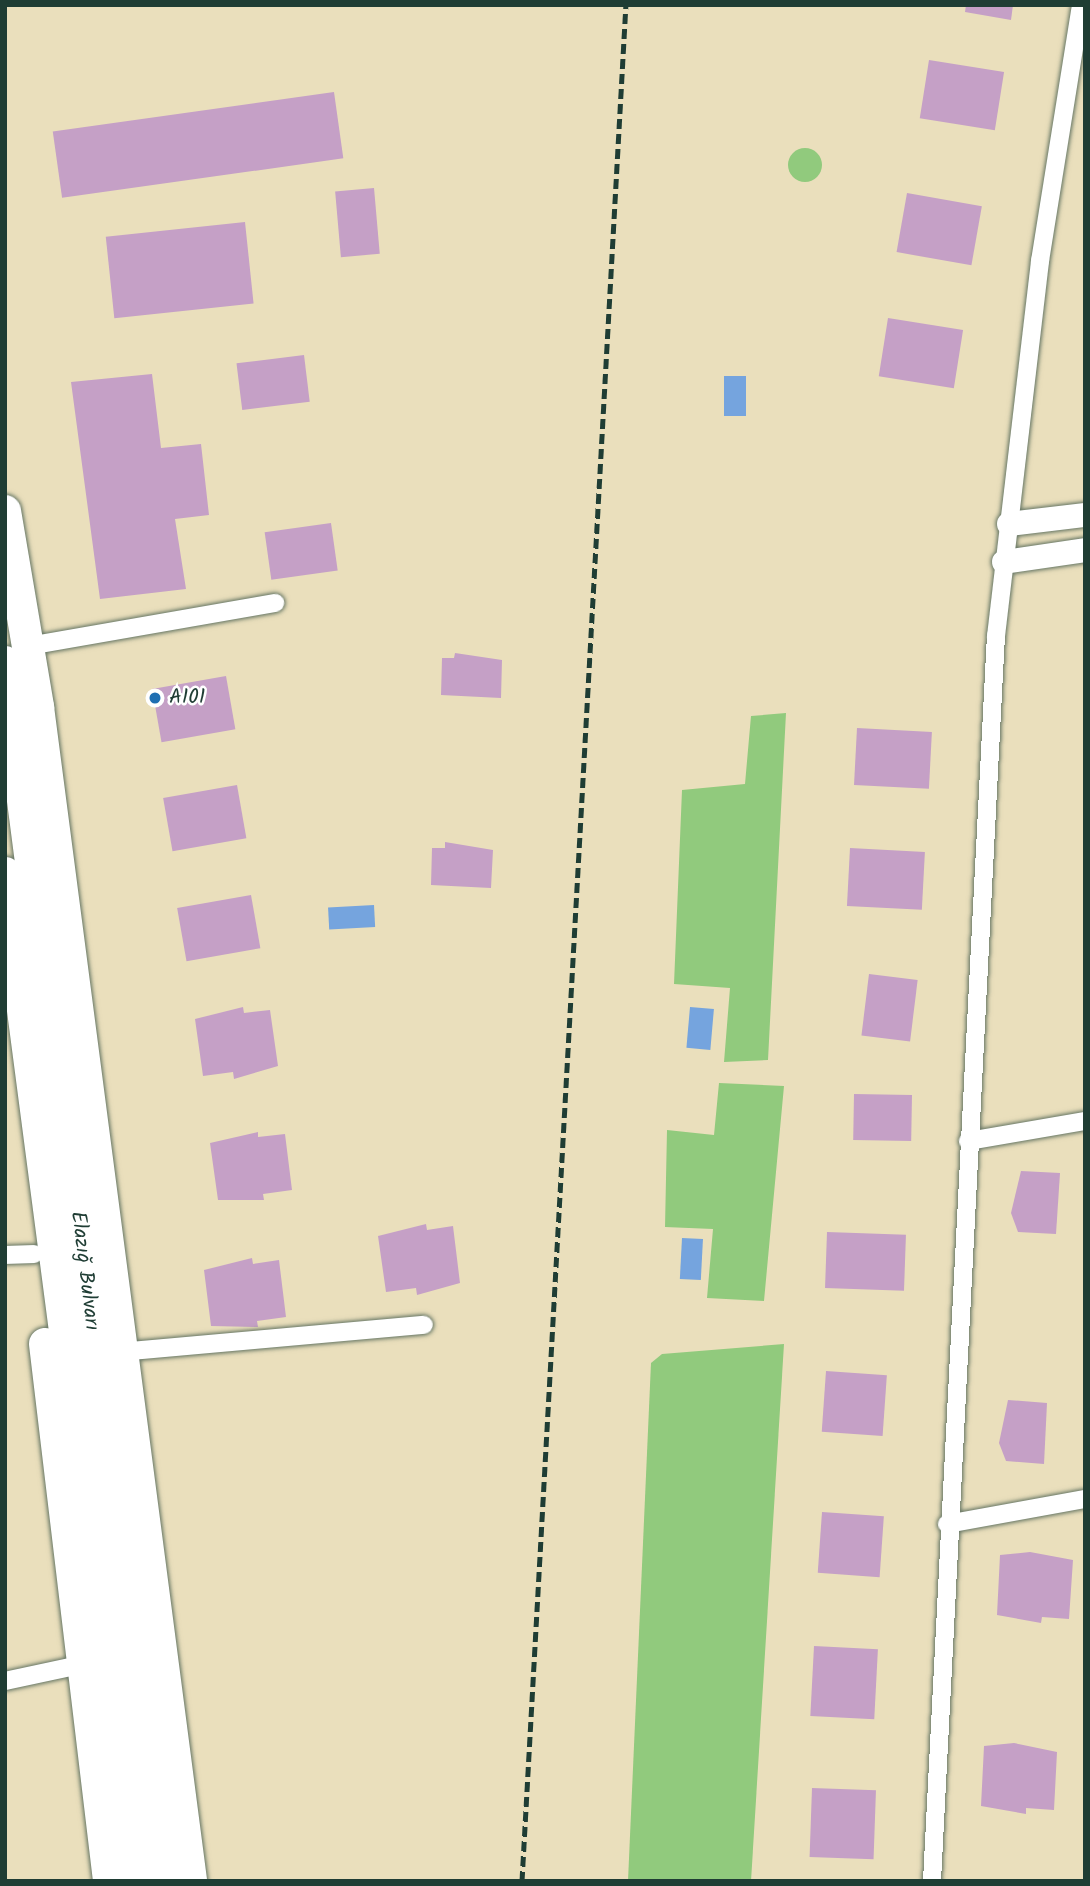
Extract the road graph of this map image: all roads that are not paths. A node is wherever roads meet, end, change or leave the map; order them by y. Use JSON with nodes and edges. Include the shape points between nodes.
{"nodes":[{"id":1,"x":1082,"y":5,"type":"edge"},
{"id":2,"x":5,"y":511,"type":"edge"},
{"id":3,"x":1085,"y":516,"type":"edge"},
{"id":4,"x":1009,"y":524,"type":"junction"},
{"id":5,"x":1085,"y":550,"type":"edge"},
{"id":6,"x":1004,"y":562,"type":"junction"},
{"id":7,"x":275,"y":603,"type":"dead end"},
{"id":8,"x":17,"y":654,"type":"edge"},
{"id":9,"x":5,"y":873,"type":"edge"},
{"id":10,"x":27,"y":1050,"type":"junction"},
{"id":11,"x":1085,"y":1121,"type":"edge"},
{"id":12,"x":968,"y":1140,"type":"junction"},
{"id":13,"x":20,"y":1255,"type":"edge"},
{"id":14,"x":424,"y":1325,"type":"dead end"},
{"id":15,"x":120,"y":1352,"type":"junction"},
{"id":16,"x":1085,"y":1499,"type":"edge"},
{"id":17,"x":947,"y":1524,"type":"junction"},
{"id":18,"x":84,"y":1664,"type":"junction"},
{"id":19,"x":5,"y":1681,"type":"edge"},
{"id":20,"x":109,"y":1881,"type":"edge"},
{"id":21,"x":137,"y":1881,"type":"edge"},
{"id":22,"x":163,"y":1881,"type":"edge"},
{"id":23,"x":191,"y":1881,"type":"edge"},
{"id":24,"x":932,"y":1881,"type":"edge"}],
"edges":[{"from":1,"to":4,"type":"street","via":[[1040,261]]},
{"from":2,"to":8,"type":"highway"},
{"from":3,"to":4,"type":"main road"},
{"from":4,"to":6,"type":"street"},
{"from":5,"to":6,"type":"main road"},
{"from":6,"to":12,"type":"street"},
{"from":7,"to":8,"type":"street"},
{"from":8,"to":15,"type":"highway"},
{"from":8,"to":22,"type":"highway","name":"Elazığ Bulvarı"},
{"from":9,"to":10,"type":"highway","name":"Elazığ Bulvarı"},
{"from":10,"to":13,"type":"highway"},
{"from":10,"to":21,"type":"highway","name":"Elazığ Bulvarı"},
{"from":11,"to":12,"type":"street"},
{"from":12,"to":17,"type":"street"},
{"from":13,"to":18,"type":"highway"},
{"from":14,"to":15,"type":"street"},
{"from":15,"to":23,"type":"highway"},
{"from":16,"to":17,"type":"street"},
{"from":17,"to":24,"type":"street"},
{"from":18,"to":19,"type":"street"},
{"from":18,"to":20,"type":"highway"}]}
